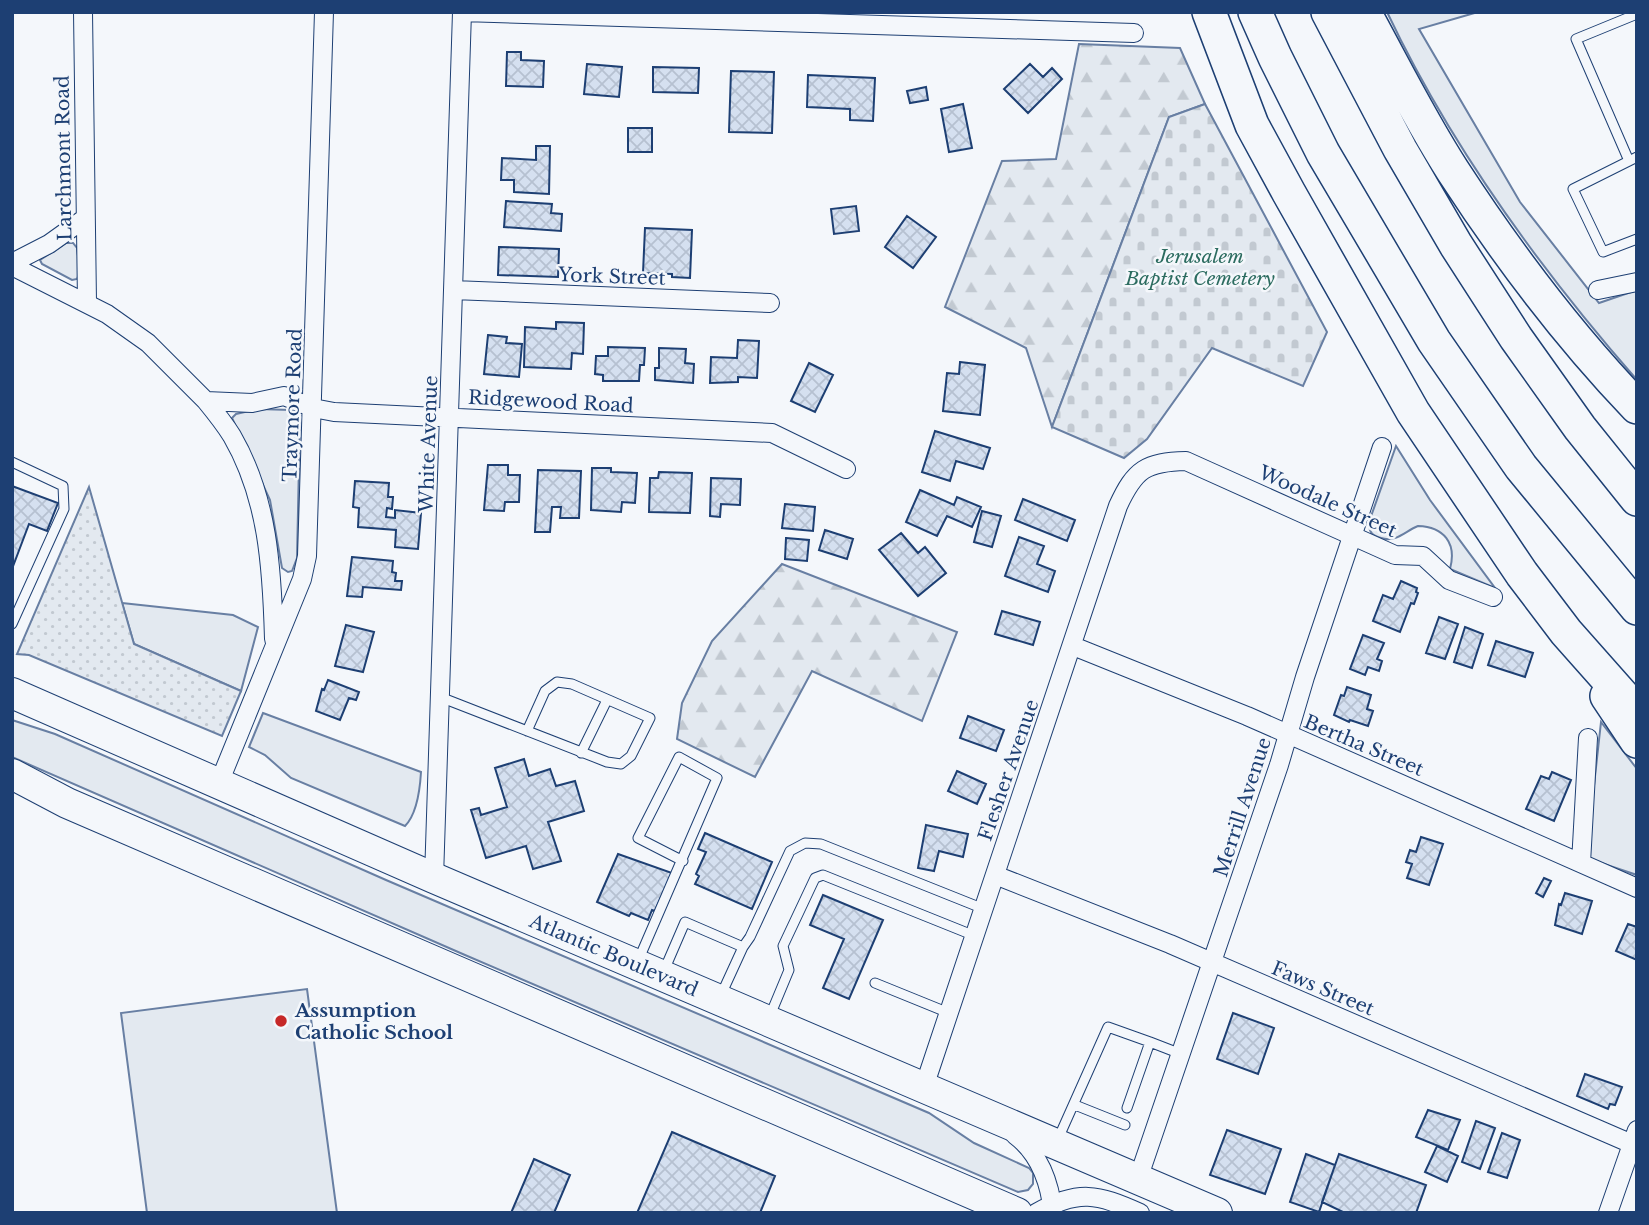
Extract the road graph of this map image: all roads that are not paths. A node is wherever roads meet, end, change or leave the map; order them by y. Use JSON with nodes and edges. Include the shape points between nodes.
{"nodes":[{"id":1,"x":83,"y":12,"type":"edge"},
{"id":2,"x":324,"y":12,"type":"edge"},
{"id":3,"x":462,"y":12,"type":"edge"},
{"id":4,"x":1209,"y":12,"type":"edge"},
{"id":5,"x":1255,"y":12,"type":"edge"},
{"id":6,"x":1328,"y":12,"type":"edge"},
{"id":7,"x":1364,"y":12,"type":"edge"},
{"id":8,"x":1637,"y":14,"type":"edge"},
{"id":9,"x":1134,"y":33,"type":"dead end"},
{"id":10,"x":1633,"y":159,"type":"edge"},
{"id":11,"x":84,"y":219,"type":"junction"},
{"id":12,"x":1637,"y":239,"type":"edge"},
{"id":13,"x":12,"y":264,"type":"edge"},
{"id":14,"x":1637,"y":282,"type":"edge"},
{"id":15,"x":453,"y":290,"type":"junction"},
{"id":16,"x":1598,"y":290,"type":"dead end"},
{"id":17,"x":87,"y":302,"type":"junction"},
{"id":18,"x":770,"y":303,"type":"dead end"},
{"id":19,"x":206,"y":401,"type":"junction"},
{"id":20,"x":1637,"y":407,"type":"edge"},
{"id":21,"x":313,"y":408,"type":"junction"},
{"id":22,"x":450,"y":417,"type":"junction"},
{"id":23,"x":1382,"y":447,"type":"dead end"},
{"id":24,"x":12,"y":462,"type":"edge"},
{"id":25,"x":846,"y":469,"type":"dead end"},
{"id":26,"x":1142,"y":471,"type":"joint"},
{"id":27,"x":1637,"y":499,"type":"edge"},
{"id":28,"x":1352,"y":538,"type":"junction"},
{"id":29,"x":1493,"y":597,"type":"dead end"},
{"id":30,"x":1637,"y":608,"type":"edge"},
{"id":31,"x":12,"y":624,"type":"edge"},
{"id":32,"x":1566,"y":632,"type":"junction"},
{"id":33,"x":274,"y":646,"type":"junction"},
{"id":34,"x":1073,"y":646,"type":"junction"},
{"id":35,"x":12,"y":693,"type":"edge"},
{"id":36,"x":440,"y":697,"type":"junction"},
{"id":37,"x":607,"y":700,"type":"junction"},
{"id":38,"x":1637,"y":712,"type":"edge"},
{"id":39,"x":527,"y":731,"type":"junction"},
{"id":40,"x":1288,"y":735,"type":"junction"},
{"id":41,"x":1588,"y":738,"type":"dead end"},
{"id":42,"x":1637,"y":741,"type":"edge"},
{"id":43,"x":581,"y":753,"type":"junction"},
{"id":44,"x":12,"y":774,"type":"edge"},
{"id":45,"x":219,"y":783,"type":"junction"},
{"id":46,"x":683,"y":861,"type":"junction"},
{"id":47,"x":1581,"y":863,"type":"junction"},
{"id":48,"x":995,"y":875,"type":"junction"},
{"id":49,"x":434,"y":877,"type":"junction"},
{"id":50,"x":1637,"y":888,"type":"edge"},
{"id":51,"x":984,"y":909,"type":"junction"},
{"id":52,"x":975,"y":936,"type":"junction"},
{"id":53,"x":743,"y":947,"type":"junction"},
{"id":54,"x":1211,"y":963,"type":"junction"},
{"id":55,"x":650,"y":970,"type":"junction"},
{"id":56,"x":875,"y":983,"type":"dead end"},
{"id":57,"x":719,"y":1000,"type":"junction"},
{"id":58,"x":949,"y":1013,"type":"junction"},
{"id":59,"x":768,"y":1020,"type":"junction"},
{"id":60,"x":1150,"y":1042,"type":"junction"},
{"id":61,"x":1181,"y":1054,"type":"junction"},
{"id":62,"x":924,"y":1087,"type":"junction"},
{"id":63,"x":1074,"y":1105,"type":"junction"},
{"id":64,"x":1127,"y":1108,"type":"dead end"},
{"id":65,"x":987,"y":1114,"type":"junction"},
{"id":66,"x":1125,"y":1125,"type":"dead end"},
{"id":67,"x":1634,"y":1137,"type":"edge"},
{"id":68,"x":1056,"y":1144,"type":"junction"},
{"id":69,"x":1138,"y":1179,"type":"junction"},
{"id":70,"x":1047,"y":1210,"type":"edge"},
{"id":71,"x":1017,"y":1213,"type":"edge"},
{"id":72,"x":1140,"y":1213,"type":"edge"},
{"id":73,"x":1217,"y":1213,"type":"edge"},
{"id":74,"x":1608,"y":1213,"type":"edge"}],
"edges":[{"from":1,"to":11,"type":"street","name":"Larchmont Road"},
{"from":2,"to":21,"type":"street","name":"Traymore Road"},
{"from":3,"to":9,"type":"street"},
{"from":3,"to":15,"type":"street","name":"White Avenue"},
{"from":4,"to":32,"type":"highway","via":[[1252,125],[1407,401]]},
{"from":5,"to":30,"type":"highway","via":[[1323,153],[1434,341],[1521,467]]},
{"from":6,"to":27,"type":"highway","via":[[1399,149],[1456,244],[1580,428]]},
{"from":7,"to":20,"type":"highway","via":[[1452,169],[1520,268]]},
{"from":8,"to":10,"type":"lane","via":[[1576,39]]},
{"from":10,"to":12,"type":"lane","via":[[1573,189],[1603,252]]},
{"from":11,"to":13,"type":"street"},
{"from":11,"to":17,"type":"street","name":"Larchmont Road"},
{"from":13,"to":17,"type":"street"},
{"from":14,"to":16,"type":"street"},
{"from":15,"to":18,"type":"street","name":"York Street"},
{"from":15,"to":22,"type":"street","name":"White Avenue"},
{"from":17,"to":19,"type":"street","via":[[148,343]]},
{"from":19,"to":21,"type":"street","name":"Ridgewood Road","via":[[252,403],[284,396]]},
{"from":19,"to":33,"type":"street","via":[[246,463],[263,515],[272,574]]},
{"from":21,"to":22,"type":"street","name":"Ridgewood Road"},
{"from":21,"to":33,"type":"street","name":"Traymore Road","via":[[307,556]]},
{"from":22,"to":25,"type":"street","name":"Ridgewood Road","via":[[772,433]]},
{"from":22,"to":36,"type":"street","name":"White Avenue"},
{"from":23,"to":28,"type":"street","name":"Merrill Avenue"},
{"from":24,"to":31,"type":"lane","via":[[63,486],[64,509]]},
{"from":26,"to":28,"type":"street","name":"Woodale Street","via":[[1160,462],[1186,461]]},
{"from":26,"to":34,"type":"street","name":"Flesher Avenue","via":[[1118,506]]},
{"from":28,"to":29,"type":"street","name":"Woodale Street","via":[[1395,555],[1423,556],[1449,580]]},
{"from":28,"to":40,"type":"street","name":"Merrill Avenue"},
{"from":32,"to":38,"type":"highway"},
{"from":32,"to":42,"type":"highway"},
{"from":33,"to":45,"type":"street","name":"Traymore Road"},
{"from":34,"to":40,"type":"street","name":"Bertha Street"},
{"from":34,"to":48,"type":"street","name":"Flesher Avenue"},
{"from":35,"to":45,"type":"highway","name":"Atlantic Boulevard"},
{"from":36,"to":39,"type":"lane"},
{"from":36,"to":49,"type":"street","name":"White Avenue"},
{"from":37,"to":39,"type":"lane","via":[[557,682],[545,691]]},
{"from":37,"to":43,"type":"lane"},
{"from":37,"to":43,"type":"lane","via":[[650,718],[631,756],[621,764]]},
{"from":39,"to":43,"type":"lane"},
{"from":40,"to":47,"type":"street","name":"Bertha Street"},
{"from":40,"to":54,"type":"street","name":"Merrill Avenue"},
{"from":41,"to":47,"type":"street"},
{"from":44,"to":71,"type":"highway","via":[[67,803]]},
{"from":45,"to":49,"type":"highway","name":"Atlantic Boulevard"},
{"from":46,"to":46,"type":"lane","via":[[638,838],[679,757],[717,778]]},
{"from":46,"to":55,"type":"lane"},
{"from":47,"to":50,"type":"street","name":"Bertha Street"},
{"from":48,"to":51,"type":"street","name":"Flesher Avenue"},
{"from":48,"to":54,"type":"street","name":"Faws Street"},
{"from":49,"to":55,"type":"highway","name":"Atlantic Boulevard"},
{"from":51,"to":52,"type":"street","name":"Flesher Avenue"},
{"from":51,"to":53,"type":"lane","via":[[821,845],[805,843],[790,851]]},
{"from":52,"to":58,"type":"street","name":"Flesher Avenue"},
{"from":52,"to":59,"type":"lane","via":[[823,875],[815,878],[783,946],[789,970]]},
{"from":53,"to":55,"type":"lane","via":[[685,922]]},
{"from":53,"to":57,"type":"lane"},
{"from":54,"to":61,"type":"street","name":"Merrill Avenue"},
{"from":54,"to":67,"type":"street","name":"Faws Street"},
{"from":55,"to":57,"type":"highway","name":"Atlantic Boulevard"},
{"from":56,"to":58,"type":"lane"},
{"from":57,"to":59,"type":"highway","name":"Atlantic Boulevard"},
{"from":58,"to":62,"type":"street","name":"Flesher Avenue"},
{"from":59,"to":62,"type":"highway","name":"Atlantic Boulevard"},
{"from":60,"to":61,"type":"lane"},
{"from":60,"to":63,"type":"lane","via":[[1108,1027]]},
{"from":60,"to":64,"type":"lane"},
{"from":61,"to":69,"type":"street","name":"Merrill Avenue"},
{"from":62,"to":65,"type":"highway","name":"Atlantic Boulevard"},
{"from":63,"to":66,"type":"lane"},
{"from":63,"to":68,"type":"lane"},
{"from":65,"to":68,"type":"highway","name":"Atlantic Boulevard"},
{"from":65,"to":70,"type":"street","via":[[1030,1147],[1042,1170]]},
{"from":67,"to":74,"type":"street"},
{"from":68,"to":69,"type":"highway","name":"Atlantic Boulevard"},
{"from":69,"to":73,"type":"highway","name":"Atlantic Boulevard"},
{"from":70,"to":72,"type":"street","via":[[1078,1196],[1105,1198]]}]}
